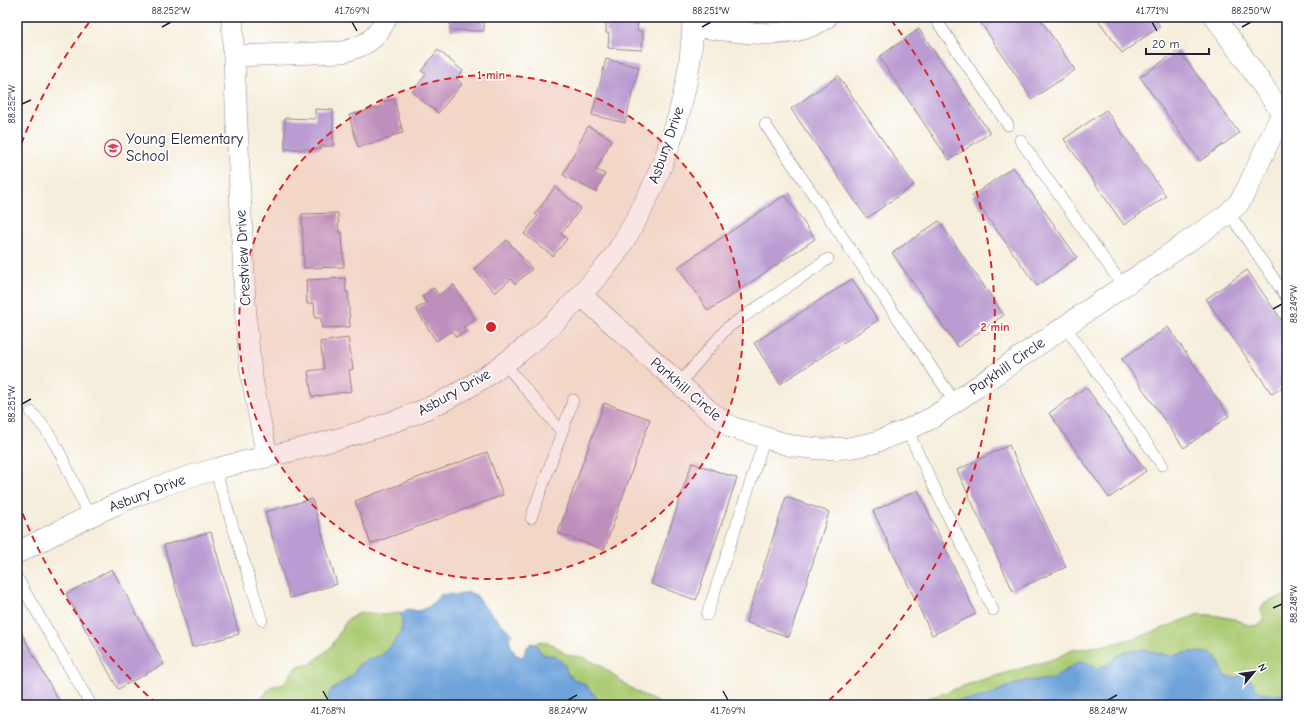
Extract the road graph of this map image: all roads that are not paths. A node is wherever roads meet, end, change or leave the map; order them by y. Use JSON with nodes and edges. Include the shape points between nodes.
{"nodes":[{"id":1,"x":232,"y":17,"type":"edge"},
{"id":2,"x":387,"y":17,"type":"edge"},
{"id":3,"x":827,"y":17,"type":"edge"},
{"id":4,"x":934,"y":17,"type":"edge"},
{"id":5,"x":1215,"y":17,"type":"edge"},
{"id":6,"x":693,"y":22,"type":"edge"},
{"id":7,"x":235,"y":56,"type":"junction"},
{"id":8,"x":1284,"y":108,"type":"edge"},
{"id":9,"x":766,"y":124,"type":"dead end"},
{"id":10,"x":1008,"y":125,"type":"dead end"},
{"id":11,"x":1020,"y":140,"type":"dead end"},
{"id":12,"x":1229,"y":213,"type":"junction"},
{"id":13,"x":828,"y":259,"type":"dead end"},
{"id":14,"x":1123,"y":286,"type":"junction"},
{"id":15,"x":581,"y":295,"type":"junction"},
{"id":16,"x":1287,"y":298,"type":"edge"},
{"id":17,"x":1065,"y":326,"type":"junction"},
{"id":18,"x":504,"y":364,"type":"junction"},
{"id":19,"x":679,"y":384,"type":"junction"},
{"id":20,"x":573,"y":400,"type":"dead end"},
{"id":21,"x":955,"y":402,"type":"junction"},
{"id":22,"x":31,"y":412,"type":"dead end"},
{"id":23,"x":907,"y":430,"type":"junction"},
{"id":24,"x":562,"y":432,"type":"junction"},
{"id":25,"x":765,"y":438,"type":"junction"},
{"id":26,"x":266,"y":457,"type":"junction"},
{"id":27,"x":1162,"y":465,"type":"dead end"},
{"id":28,"x":216,"y":469,"type":"junction"},
{"id":29,"x":90,"y":516,"type":"junction"},
{"id":30,"x":531,"y":518,"type":"dead end"},
{"id":31,"x":17,"y":553,"type":"edge"},
{"id":32,"x":17,"y":578,"type":"edge"},
{"id":33,"x":993,"y":610,"type":"dead end"},
{"id":34,"x":707,"y":615,"type":"dead end"},
{"id":35,"x":262,"y":620,"type":"dead end"},
{"id":36,"x":90,"y":703,"type":"dead end"}],
"edges":[{"from":1,"to":7,"type":"street","name":"Crestview Drive"},
{"from":2,"to":7,"type":"street","via":[[382,29],[358,48],[342,52]]},
{"from":3,"to":6,"type":"street","via":[[810,27],[783,33],[729,31]]},
{"from":4,"to":10,"type":"lane"},
{"from":5,"to":8,"type":"street","name":"Parkhill Circle"},
{"from":6,"to":15,"type":"street","name":"Asbury Drive","via":[[680,112],[655,183],[614,256]]},
{"from":7,"to":26,"type":"street","name":"Crestview Drive","via":[[246,321],[251,373]]},
{"from":8,"to":12,"type":"street","name":"Parkhill Circle","via":[[1247,189]]},
{"from":9,"to":21,"type":"lane"},
{"from":11,"to":14,"type":"lane"},
{"from":12,"to":14,"type":"street","name":"Parkhill Circle"},
{"from":12,"to":16,"type":"lane"},
{"from":13,"to":19,"type":"lane","via":[[727,328]]},
{"from":14,"to":17,"type":"street","name":"Parkhill Circle"},
{"from":15,"to":18,"type":"street","name":"Asbury Drive","via":[[558,320]]},
{"from":15,"to":19,"type":"street","name":"Parkhill Circle"},
{"from":17,"to":21,"type":"street","name":"Parkhill Circle"},
{"from":17,"to":27,"type":"lane"},
{"from":18,"to":24,"type":"lane"},
{"from":18,"to":26,"type":"street","name":"Asbury Drive","via":[[451,397],[384,426]]},
{"from":19,"to":25,"type":"street","name":"Parkhill Circle","via":[[731,427]]},
{"from":20,"to":24,"type":"lane"},
{"from":21,"to":23,"type":"street","name":"Parkhill Circle","via":[[932,418]]},
{"from":22,"to":29,"type":"lane","via":[[54,441]]},
{"from":23,"to":25,"type":"street","name":"Parkhill Circle","via":[[873,443],[848,448],[792,446]]},
{"from":23,"to":33,"type":"lane"},
{"from":24,"to":30,"type":"lane"},
{"from":25,"to":34,"type":"lane"},
{"from":26,"to":28,"type":"street","name":"Asbury Drive"},
{"from":28,"to":29,"type":"street","name":"Asbury Drive","via":[[141,493]]},
{"from":28,"to":35,"type":"lane"},
{"from":29,"to":31,"type":"street","name":"Asbury Drive"},
{"from":32,"to":36,"type":"lane"}]}
